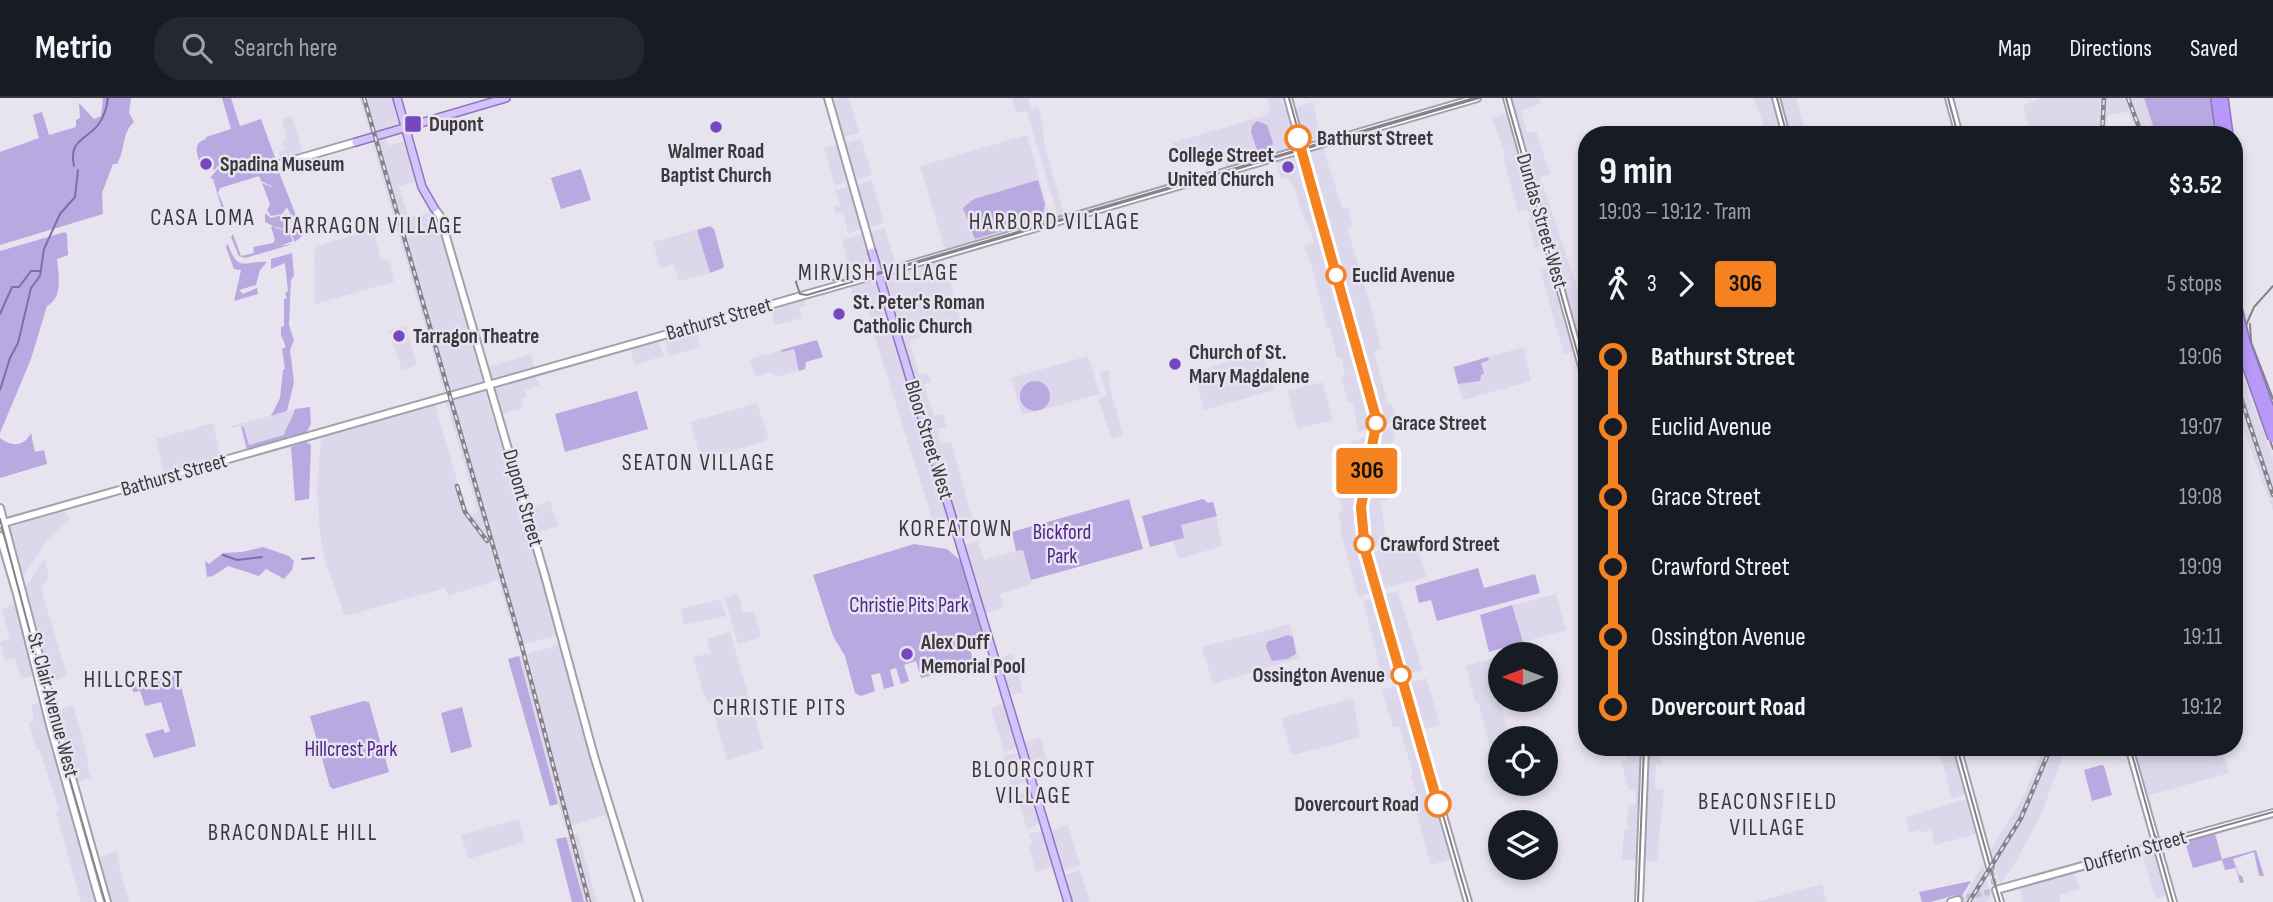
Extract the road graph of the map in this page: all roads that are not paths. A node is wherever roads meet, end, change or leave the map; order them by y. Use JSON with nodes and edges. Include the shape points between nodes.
{"nodes":[{"id":1,"x":397,"y":98,"type":"edge"},
{"id":2,"x":506,"y":98,"type":"edge"},
{"id":3,"x":828,"y":98,"type":"edge"},
{"id":4,"x":1288,"y":98,"type":"edge"},
{"id":5,"x":1477,"y":98,"type":"edge"},
{"id":6,"x":1507,"y":98,"type":"edge"},
{"id":7,"x":1776,"y":98,"type":"edge"},
{"id":8,"x":1949,"y":98,"type":"edge"},
{"id":9,"x":2216,"y":98,"type":"edge"},
{"id":10,"x":2223,"y":98,"type":"edge"},
{"id":11,"x":1784,"y":126,"type":"edge"},
{"id":12,"x":1957,"y":126,"type":"edge"},
{"id":13,"x":2220,"y":126,"type":"edge"},
{"id":14,"x":2227,"y":126,"type":"edge"},
{"id":15,"x":405,"y":128,"type":"junction"},
{"id":16,"x":356,"y":142,"type":"joint"},
{"id":17,"x":1302,"y":149,"type":"junction"},
{"id":18,"x":280,"y":164,"type":"dead end"},
{"id":19,"x":435,"y":208,"type":"joint"},
{"id":20,"x":872,"y":252,"type":"joint"},
{"id":21,"x":879,"y":274,"type":"junction"},
{"id":22,"x":2243,"y":334,"type":"edge"},
{"id":23,"x":1578,"y":352,"type":"edge"},
{"id":24,"x":2243,"y":354,"type":"edge"},
{"id":25,"x":488,"y":385,"type":"junction"},
{"id":26,"x":2273,"y":420,"type":"edge"},
{"id":27,"x":2273,"y":438,"type":"edge"},
{"id":28,"x":0,"y":508,"type":"edge"},
{"id":29,"x":2,"y":524,"type":"edge"},
{"id":30,"x":0,"y":536,"type":"edge"},
{"id":31,"x":1645,"y":756,"type":"edge"},
{"id":32,"x":1959,"y":756,"type":"edge"},
{"id":33,"x":2131,"y":756,"type":"edge"},
{"id":34,"x":2273,"y":813,"type":"edge"},
{"id":35,"x":2156,"y":845,"type":"junction"},
{"id":36,"x":1990,"y":867,"type":"tunnel mouth"},
{"id":37,"x":100,"y":902,"type":"edge"},
{"id":38,"x":107,"y":902,"type":"edge"},
{"id":39,"x":639,"y":902,"type":"edge"},
{"id":40,"x":1068,"y":902,"type":"edge"},
{"id":41,"x":1468,"y":902,"type":"edge"},
{"id":42,"x":1639,"y":902,"type":"edge"},
{"id":43,"x":2000,"y":902,"type":"edge"},
{"id":44,"x":2172,"y":902,"type":"edge"}],
"edges":[{"from":1,"to":15,"type":"main road","name":"Dupont Street"},
{"from":2,"to":15,"type":"main road"},
{"from":3,"to":20,"type":"main road","name":"Bloor Street West"},
{"from":4,"to":17,"type":"main road"},
{"from":5,"to":17,"type":"main road","name":"Bathurst Street"},
{"from":6,"to":23,"type":"main road","name":"Dundas Street West"},
{"from":7,"to":11,"type":"main road"},
{"from":8,"to":12,"type":"main road"},
{"from":9,"to":13,"type":"highway"},
{"from":10,"to":14,"type":"highway"},
{"from":15,"to":16,"type":"main road"},
{"from":15,"to":19,"type":"main road","name":"Dupont Street","via":[[422,187]]},
{"from":16,"to":18,"type":"main road"},
{"from":17,"to":21,"type":"main road","name":"Bathurst Street"},
{"from":17,"to":41,"type":"main road","via":[[1376,415],[1362,504],[1366,550]]},
{"from":19,"to":25,"type":"main road","name":"Dupont Street"},
{"from":20,"to":21,"type":"main road","name":"Bloor Street West"},
{"from":21,"to":25,"type":"main road","name":"Bathurst Street"},
{"from":21,"to":40,"type":"main road","name":"Bloor Street West"},
{"from":22,"to":26,"type":"highway","bridge":true},
{"from":24,"to":27,"type":"highway","bridge":true},
{"from":25,"to":29,"type":"main road","name":"Bathurst Street"},
{"from":25,"to":39,"type":"main road","name":"Dupont Street"},
{"from":28,"to":29,"type":"main road","name":"St. Clair Avenue West"},
{"from":29,"to":38,"type":"main road","name":"St. Clair Avenue West"},
{"from":30,"to":37,"type":"main road","name":"St. Clair Avenue West"},
{"from":31,"to":42,"type":"main road"},
{"from":32,"to":36,"type":"main road"},
{"from":33,"to":35,"type":"main road"},
{"from":34,"to":35,"type":"main road","name":"Dufferin Street"},
{"from":35,"to":43,"type":"main road","name":"Dufferin Street","via":[[1996,890]]},
{"from":35,"to":44,"type":"main road"}]}
